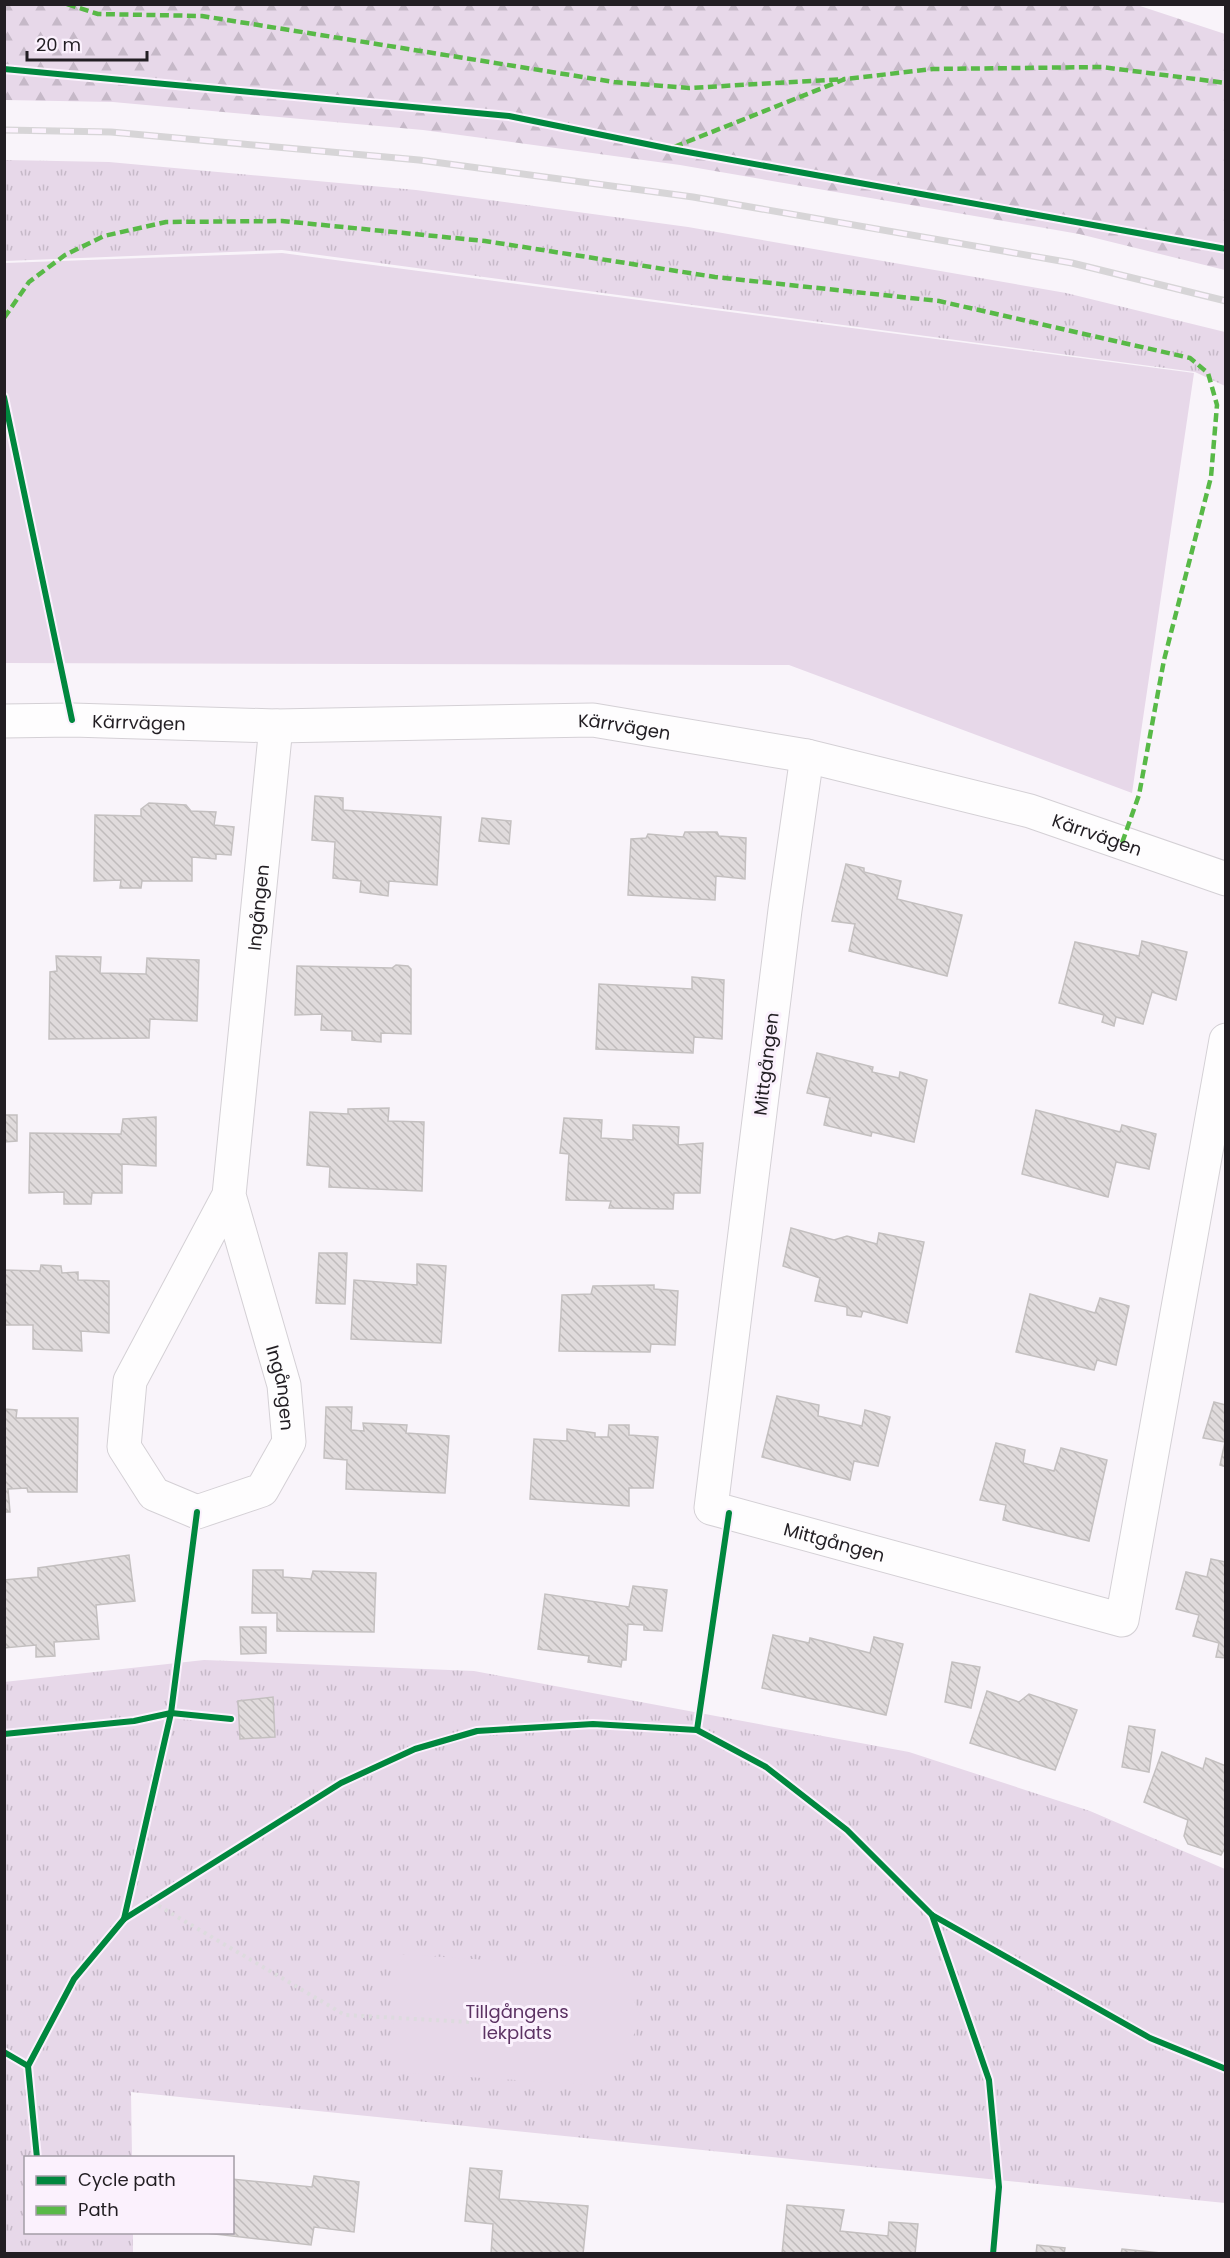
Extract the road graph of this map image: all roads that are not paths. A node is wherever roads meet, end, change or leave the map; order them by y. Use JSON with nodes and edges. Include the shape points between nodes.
{"nodes":[{"id":1,"x":4,"y":721,"type":"edge"},
{"id":2,"x":276,"y":726,"type":"junction"},
{"id":3,"x":807,"y":756,"type":"junction"},
{"id":4,"x":1226,"y":879,"type":"edge"},
{"id":5,"x":1226,"y":1040,"type":"edge"},
{"id":6,"x":229,"y":1195,"type":"junction"}],
"edges":[{"from":1,"to":2,"type":"street","name":"Kärrvägen"},
{"from":2,"to":3,"type":"street","name":"Kärrvägen","via":[[593,720]]},
{"from":2,"to":6,"type":"street","name":"Ingången"},
{"from":3,"to":4,"type":"street","name":"Kärrvägen","via":[[1030,811]]},
{"from":3,"to":5,"type":"street","name":"Mittgången","via":[[711,1508],[1122,1620]]},
{"from":6,"to":6,"type":"street","name":"Ingången","via":[[130,1381],[124,1447],[154,1494],[197,1512],[262,1490],[289,1442],[284,1385]]}]}
